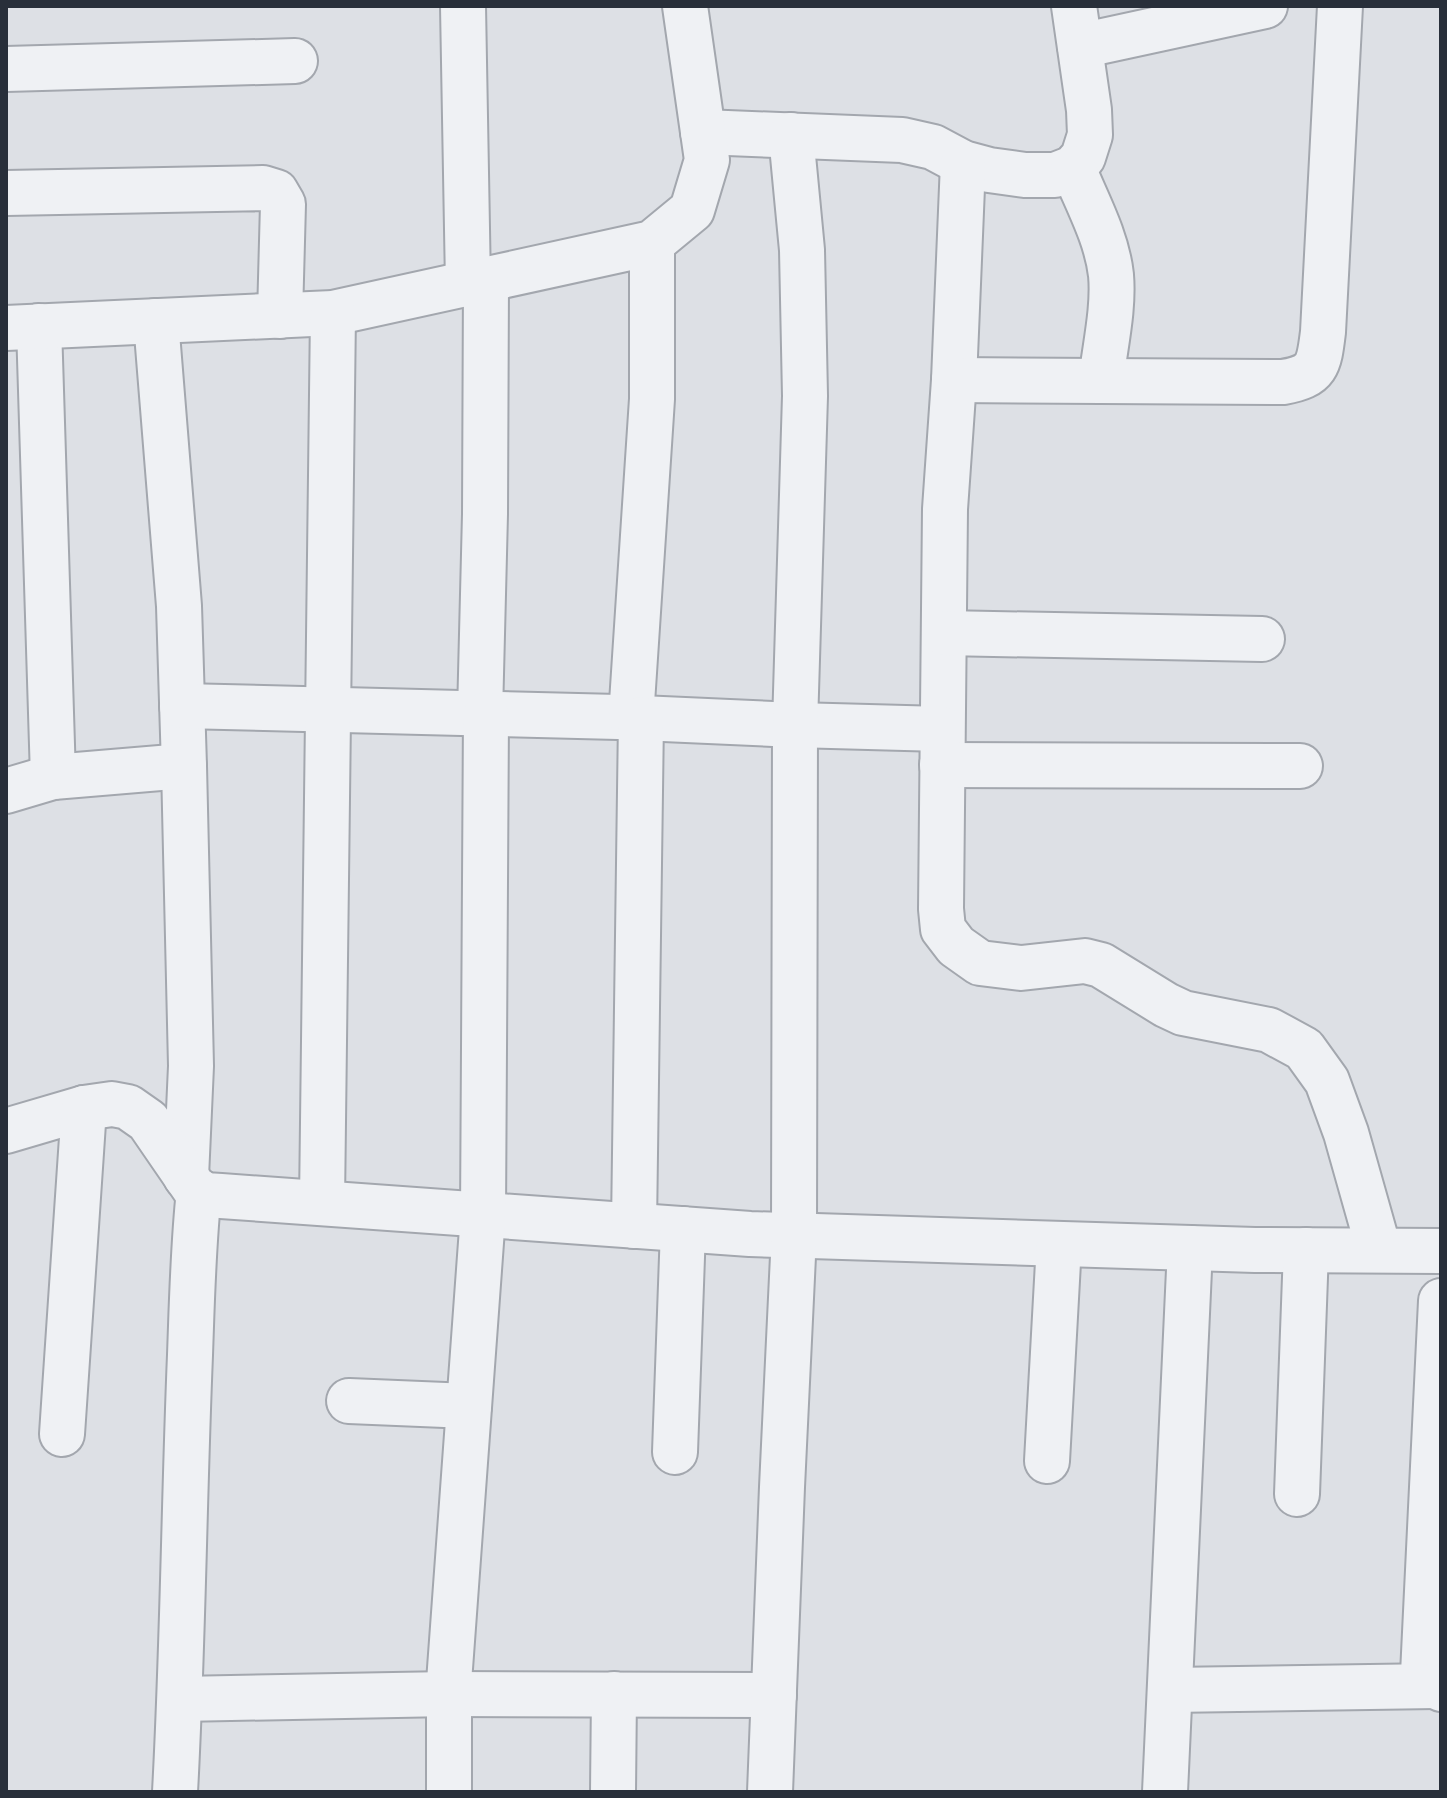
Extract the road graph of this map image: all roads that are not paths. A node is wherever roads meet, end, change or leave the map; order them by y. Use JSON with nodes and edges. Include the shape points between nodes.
{"nodes":[{"id":1,"x":463,"y":6,"type":"edge"},
{"id":2,"x":685,"y":6,"type":"edge"},
{"id":3,"x":1265,"y":6,"type":"edge"},
{"id":4,"x":1340,"y":6,"type":"edge"},
{"id":5,"x":1077,"y":26,"type":"edge"},
{"id":6,"x":295,"y":61,"type":"dead end"},
{"id":7,"x":6,"y":69,"type":"edge"},
{"id":8,"x":703,"y":132,"type":"junction"},
{"id":9,"x":791,"y":135,"type":"junction"},
{"id":10,"x":963,"y":163,"type":"junction"},
{"id":11,"x":1073,"y":168,"type":"junction"},
{"id":12,"x":6,"y":193,"type":"edge"},
{"id":13,"x":652,"y":243,"type":"junction"},
{"id":14,"x":477,"y":282,"type":"junction"},
{"id":15,"x":333,"y":313,"type":"junction"},
{"id":16,"x":280,"y":316,"type":"junction"},
{"id":17,"x":156,"y":321,"type":"junction"},
{"id":18,"x":22,"y":327,"type":"edge"},
{"id":19,"x":954,"y":380,"type":"junction"},
{"id":20,"x":1101,"y":381,"type":"junction"},
{"id":21,"x":944,"y":633,"type":"junction"},
{"id":22,"x":1262,"y":639,"type":"dead end"},
{"id":23,"x":182,"y":706,"type":"junction"},
{"id":24,"x":329,"y":710,"type":"junction"},
{"id":25,"x":483,"y":714,"type":"junction"},
{"id":26,"x":636,"y":719,"type":"junction"},
{"id":27,"x":795,"y":725,"type":"junction"},
{"id":28,"x":942,"y":747,"type":"junction"},
{"id":29,"x":184,"y":766,"type":"junction"},
{"id":30,"x":1300,"y":766,"type":"dead end"},
{"id":31,"x":53,"y":777,"type":"junction"},
{"id":32,"x":6,"y":791,"type":"edge"},
{"id":33,"x":84,"y":1108,"type":"junction"},
{"id":34,"x":6,"y":1131,"type":"edge"},
{"id":35,"x":193,"y":1184,"type":"junction"},
{"id":36,"x":322,"y":1203,"type":"junction"},
{"id":37,"x":483,"y":1215,"type":"junction"},
{"id":38,"x":634,"y":1226,"type":"junction"},
{"id":39,"x":683,"y":1229,"type":"junction"},
{"id":40,"x":794,"y":1235,"type":"junction"},
{"id":41,"x":1059,"y":1244,"type":"junction"},
{"id":42,"x":1190,"y":1248,"type":"junction"},
{"id":43,"x":1306,"y":1250,"type":"junction"},
{"id":44,"x":1379,"y":1250,"type":"junction"},
{"id":45,"x":1441,"y":1251,"type":"edge"},
{"id":46,"x":1441,"y":1301,"type":"edge"},
{"id":47,"x":349,"y":1401,"type":"dead end"},
{"id":48,"x":469,"y":1406,"type":"junction"},
{"id":49,"x":62,"y":1434,"type":"dead end"},
{"id":50,"x":675,"y":1452,"type":"dead end"},
{"id":51,"x":1047,"y":1461,"type":"dead end"},
{"id":52,"x":1297,"y":1494,"type":"dead end"},
{"id":53,"x":1438,"y":1688,"type":"edge"},
{"id":54,"x":1170,"y":1690,"type":"junction"},
{"id":55,"x":449,"y":1694,"type":"junction"},
{"id":56,"x":614,"y":1694,"type":"junction"},
{"id":57,"x":774,"y":1695,"type":"junction"},
{"id":58,"x":180,"y":1699,"type":"junction"},
{"id":59,"x":175,"y":1792,"type":"edge"},
{"id":60,"x":449,"y":1792,"type":"edge"},
{"id":61,"x":613,"y":1792,"type":"edge"},
{"id":62,"x":770,"y":1792,"type":"edge"},
{"id":63,"x":1165,"y":1792,"type":"edge"}],
"edges":[{"from":1,"to":14,"type":"street"},
{"from":2,"to":8,"type":"street"},
{"from":3,"to":5,"type":"street"},
{"from":4,"to":20,"type":"street","via":[[1323,332],[1314,369],[1301,379],[1283,382]]},
{"from":5,"to":11,"type":"street","via":[[1090,135]]},
{"from":6,"to":7,"type":"street"},
{"from":8,"to":9,"type":"street"},
{"from":8,"to":13,"type":"street","via":[[707,160],[692,210]]},
{"from":9,"to":10,"type":"street","via":[[902,140],[933,147]]},
{"from":9,"to":27,"type":"street","via":[[802,250],[805,396]]},
{"from":10,"to":11,"type":"street","via":[[1025,175],[1055,175]]},
{"from":10,"to":19,"type":"street"},
{"from":11,"to":20,"type":"street","via":[[1110,271]]},
{"from":12,"to":16,"type":"street","via":[[263,188],[276,192],[283,204]]},
{"from":13,"to":14,"type":"street"},
{"from":13,"to":26,"type":"street","via":[[652,399]]},
{"from":14,"to":15,"type":"street"},
{"from":14,"to":25,"type":"street","via":[[485,514]]},
{"from":15,"to":16,"type":"street"},
{"from":15,"to":24,"type":"street"},
{"from":16,"to":17,"type":"street"},
{"from":17,"to":18,"type":"street"},
{"from":17,"to":23,"type":"street"},
{"from":18,"to":31,"type":"street"},
{"from":19,"to":20,"type":"street"},
{"from":19,"to":21,"type":"street"},
{"from":21,"to":22,"type":"street"},
{"from":21,"to":28,"type":"street"},
{"from":23,"to":24,"type":"street"},
{"from":23,"to":29,"type":"street"},
{"from":24,"to":25,"type":"street"},
{"from":24,"to":36,"type":"street"},
{"from":25,"to":26,"type":"street"},
{"from":25,"to":37,"type":"street"},
{"from":26,"to":27,"type":"street"},
{"from":26,"to":38,"type":"street"},
{"from":27,"to":28,"type":"street"},
{"from":27,"to":40,"type":"street"},
{"from":28,"to":30,"type":"street"},
{"from":28,"to":44,"type":"street","via":[[941,909],[943,929],[956,946],[980,963],[994,965],[1101,965],[1183,1013],[1269,1030],[1304,1049],[1327,1081]]},
{"from":29,"to":31,"type":"street"},
{"from":29,"to":35,"type":"street"},
{"from":31,"to":32,"type":"street"},
{"from":33,"to":34,"type":"street"},
{"from":33,"to":35,"type":"street","via":[[128,1107],[148,1121]]},
{"from":33,"to":49,"type":"street"},
{"from":35,"to":36,"type":"street","via":[[205,1195]]},
{"from":35,"to":58,"type":"street"},
{"from":36,"to":37,"type":"street"},
{"from":37,"to":38,"type":"street"},
{"from":37,"to":48,"type":"street"},
{"from":38,"to":39,"type":"street"},
{"from":39,"to":40,"type":"street"},
{"from":39,"to":50,"type":"street"},
{"from":40,"to":41,"type":"street"},
{"from":40,"to":57,"type":"street"},
{"from":41,"to":42,"type":"street"},
{"from":41,"to":51,"type":"street"},
{"from":42,"to":43,"type":"street"},
{"from":42,"to":54,"type":"street"},
{"from":43,"to":44,"type":"street"},
{"from":43,"to":52,"type":"street"},
{"from":44,"to":45,"type":"street"},
{"from":46,"to":53,"type":"street","via":[[1423,1650],[1423,1674]]},
{"from":47,"to":48,"type":"street"},
{"from":48,"to":55,"type":"street"},
{"from":53,"to":54,"type":"street"},
{"from":54,"to":63,"type":"street"},
{"from":55,"to":56,"type":"street"},
{"from":55,"to":58,"type":"street"},
{"from":55,"to":60,"type":"street"},
{"from":56,"to":57,"type":"street"},
{"from":56,"to":61,"type":"street"},
{"from":57,"to":62,"type":"street"},
{"from":58,"to":59,"type":"street"}]}
